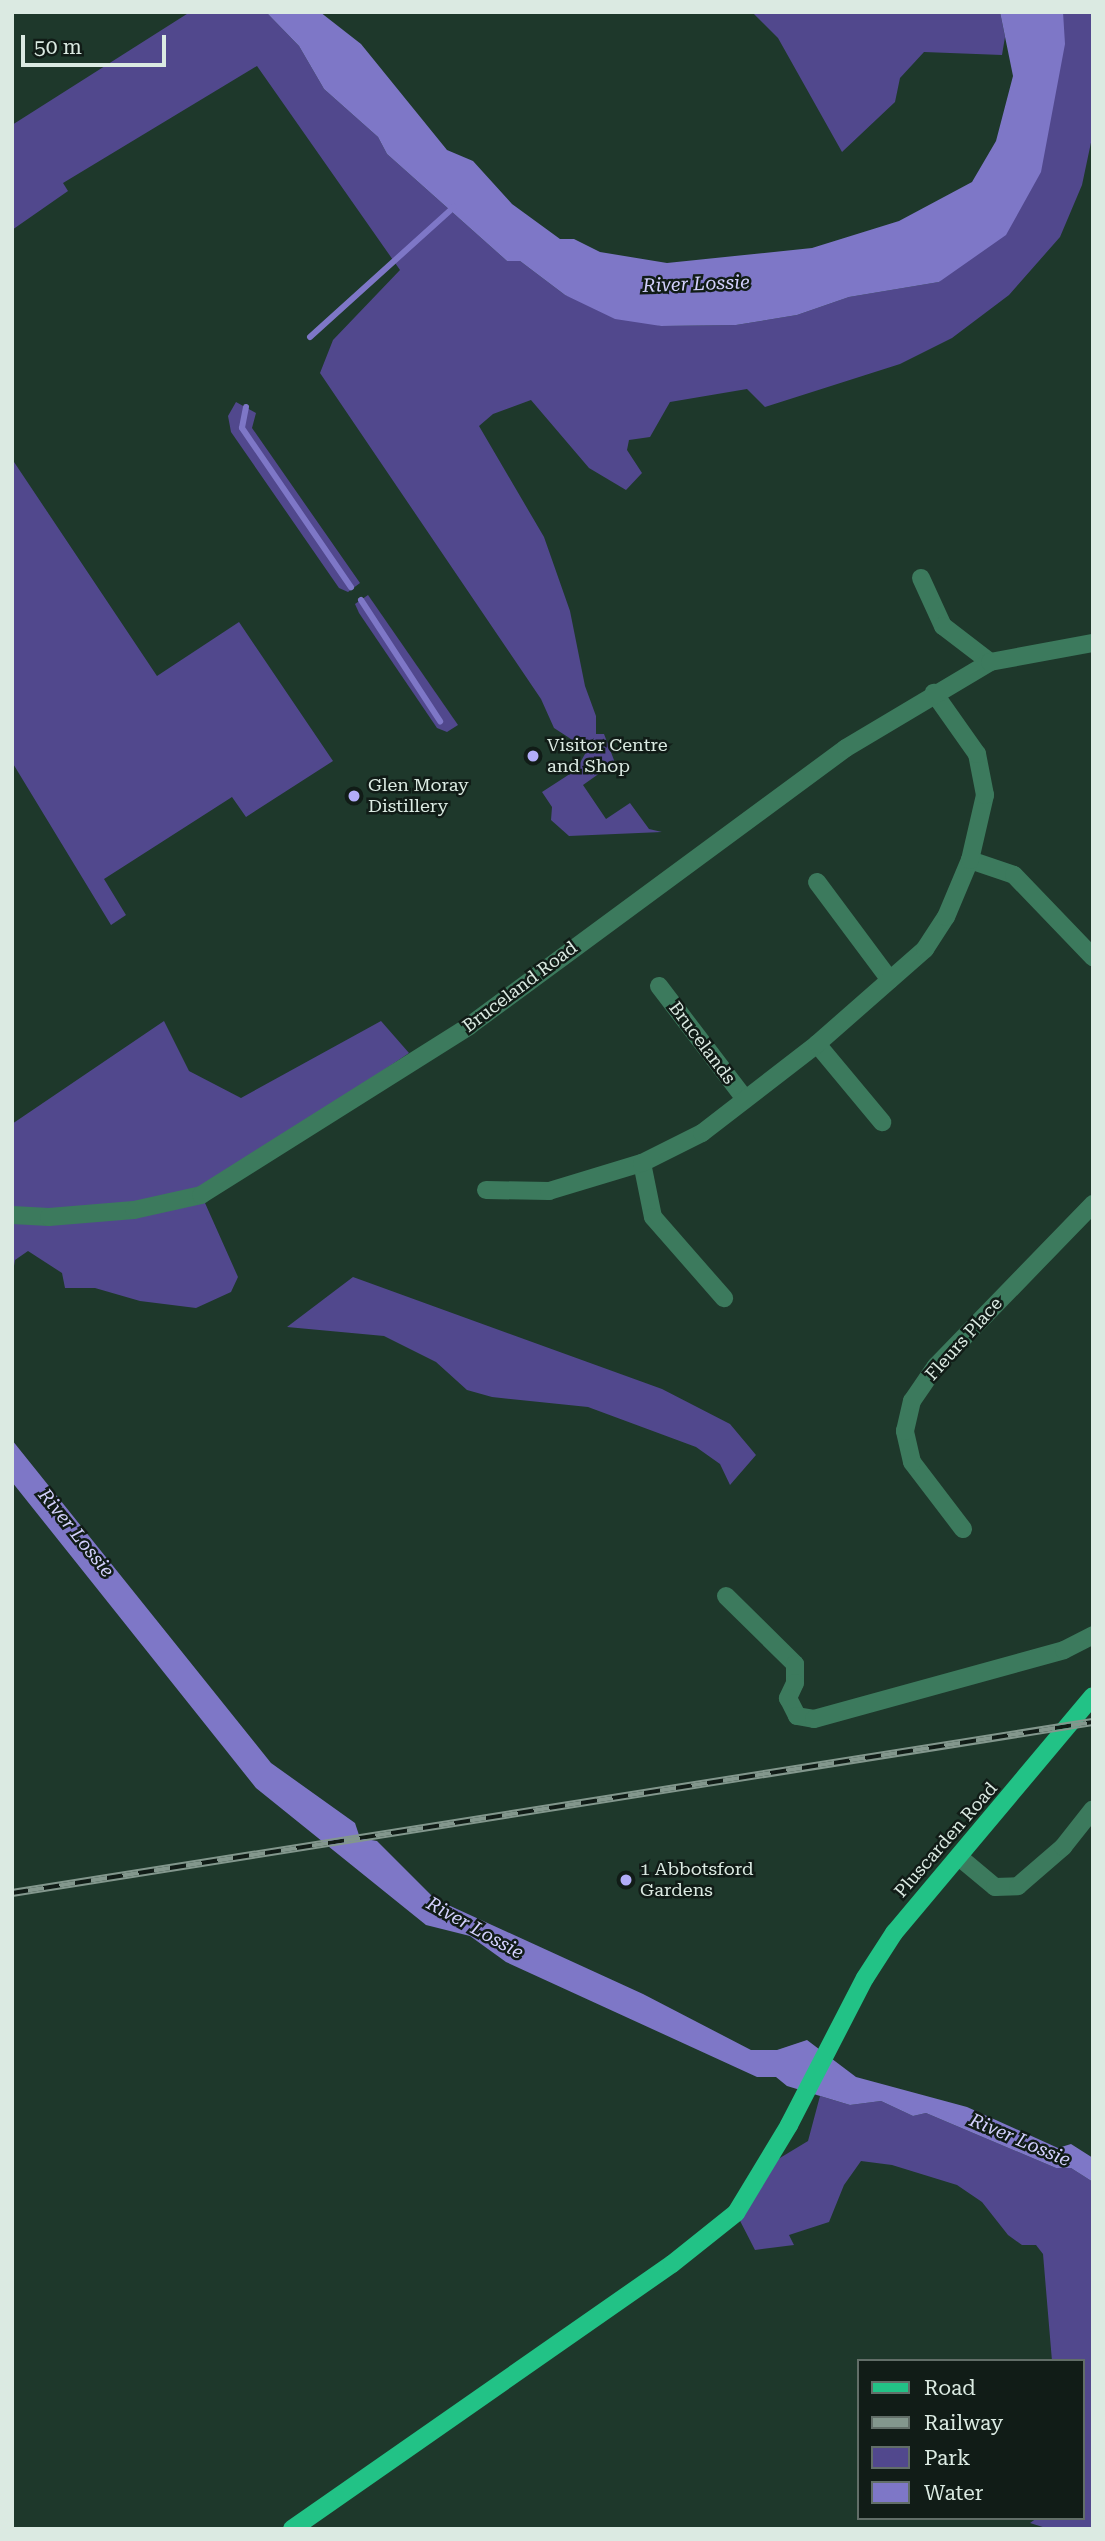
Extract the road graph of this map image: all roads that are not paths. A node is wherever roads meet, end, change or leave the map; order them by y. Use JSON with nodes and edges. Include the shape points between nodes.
{"nodes":[{"id":1,"x":921,"y":578,"type":"dead end"},
{"id":2,"x":1093,"y":643,"type":"edge"},
{"id":3,"x":990,"y":662,"type":"junction"},
{"id":4,"x":934,"y":693,"type":"junction"},
{"id":5,"x":970,"y":860,"type":"junction"},
{"id":6,"x":817,"y":883,"type":"dead end"},
{"id":7,"x":1093,"y":957,"type":"edge"},
{"id":8,"x":890,"y":981,"type":"junction"},
{"id":9,"x":659,"y":986,"type":"dead end"},
{"id":10,"x":817,"y":1044,"type":"junction"},
{"id":11,"x":745,"y":1100,"type":"junction"},
{"id":12,"x":882,"y":1122,"type":"dead end"},
{"id":13,"x":642,"y":1163,"type":"junction"},
{"id":14,"x":486,"y":1190,"type":"dead end"},
{"id":15,"x":1093,"y":1204,"type":"edge"},
{"id":16,"x":12,"y":1214,"type":"edge"},
{"id":17,"x":724,"y":1298,"type":"dead end"},
{"id":18,"x":963,"y":1529,"type":"dead end"},
{"id":19,"x":726,"y":1596,"type":"dead end"},
{"id":20,"x":1093,"y":1635,"type":"edge"},
{"id":21,"x":1093,"y":1696,"type":"edge"},
{"id":22,"x":1093,"y":1809,"type":"edge"},
{"id":23,"x":959,"y":1857,"type":"junction"},
{"id":24,"x":292,"y":2529,"type":"edge"}],
"edges":[{"from":1,"to":3,"type":"street","via":[[943,626]]},
{"from":2,"to":3,"type":"street","name":"Bruceland Road"},
{"from":3,"to":4,"type":"street","name":"Bruceland Road"},
{"from":4,"to":5,"type":"street","name":"Brucelands","via":[[977,754],[985,795]]},
{"from":4,"to":16,"type":"street","name":"Bruceland Road","via":[[744,820],[469,1026],[201,1195],[134,1210],[49,1217]]},
{"from":5,"to":7,"type":"street","via":[[1014,875]]},
{"from":5,"to":8,"type":"street","name":"Brucelands","via":[[946,917],[925,949]]},
{"from":6,"to":8,"type":"street"},
{"from":8,"to":10,"type":"street","name":"Brucelands"},
{"from":9,"to":11,"type":"street","name":"Brucelands"},
{"from":10,"to":11,"type":"street","name":"Brucelands"},
{"from":10,"to":12,"type":"street"},
{"from":11,"to":13,"type":"street","name":"Brucelands","via":[[702,1133]]},
{"from":13,"to":14,"type":"street","name":"Brucelands","via":[[549,1191]]},
{"from":13,"to":17,"type":"street","via":[[653,1217]]},
{"from":15,"to":18,"type":"street","name":"Fleurs Place","via":[[936,1366],[912,1401],[905,1431],[912,1462]]},
{"from":19,"to":20,"type":"street","via":[[796,1664],[796,1682],[788,1698],[797,1716],[814,1719],[1064,1650]]},
{"from":21,"to":23,"type":"main road","name":"Pluscarden Road"},
{"from":22,"to":23,"type":"street","via":[[1063,1847],[1018,1886],[995,1886]]},
{"from":23,"to":24,"type":"main road","name":"Pluscarden Road","via":[[894,1933],[736,2213],[672,2264]]}]}
